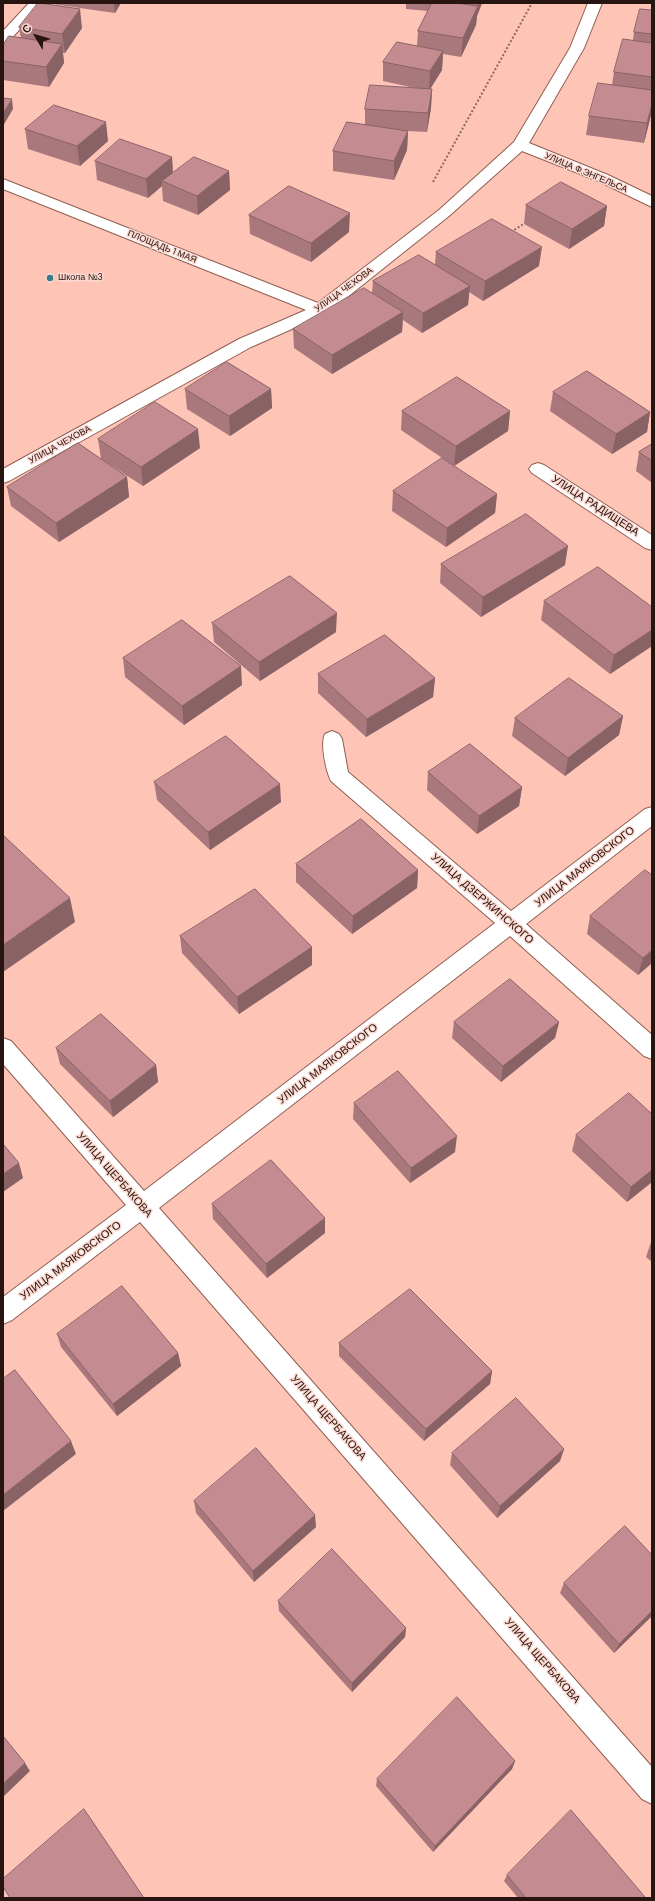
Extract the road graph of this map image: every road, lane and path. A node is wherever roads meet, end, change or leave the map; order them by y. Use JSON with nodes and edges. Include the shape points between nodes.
{"nodes":[{"id":1,"x":37,"y":3,"type":"edge"},
{"id":2,"x":532,"y":3,"type":"edge"},
{"id":3,"x":595,"y":3,"type":"edge"},
{"id":4,"x":3,"y":39,"type":"edge"},
{"id":5,"x":520,"y":146,"type":"junction"},
{"id":6,"x":433,"y":182,"type":"dead end"},
{"id":7,"x":3,"y":184,"type":"edge"},
{"id":8,"x":652,"y":202,"type":"edge"},
{"id":9,"x":527,"y":222,"type":"edge"},
{"id":10,"x":507,"y":234,"type":"edge"},
{"id":11,"x":320,"y":310,"type":"junction"},
{"id":12,"x":538,"y":469,"type":"dead end"},
{"id":13,"x":3,"y":477,"type":"edge"},
{"id":14,"x":652,"y":544,"type":"edge"},
{"id":15,"x":332,"y":739,"type":"dead end"},
{"id":16,"x":652,"y":815,"type":"edge"},
{"id":17,"x":511,"y":924,"type":"junction"},
{"id":18,"x":3,"y":1048,"type":"edge"},
{"id":19,"x":652,"y":1049,"type":"edge"},
{"id":20,"x":142,"y":1207,"type":"junction"},
{"id":21,"x":3,"y":1312,"type":"edge"},
{"id":22,"x":652,"y":1789,"type":"edge"}],
"edges":[{"from":1,"to":4,"type":"street"},
{"from":2,"to":6,"type":"path"},
{"from":3,"to":5,"type":"street","name":"УЛИЦА ЧЕХОВА","via":[[577,48]]},
{"from":5,"to":8,"type":"street","name":"УЛИЦА Ф.ЭНГЕЛЬСА","via":[[603,178]]},
{"from":5,"to":11,"type":"street","name":"УЛИЦА ЧЕХОВА","via":[[444,214]]},
{"from":7,"to":11,"type":"street","name":"ПЛОЩАДЬ 1 МАЯ"},
{"from":9,"to":10,"type":"path"},
{"from":11,"to":13,"type":"street","name":"УЛИЦА ЧЕХОВА","via":[[245,344]]},
{"from":12,"to":14,"type":"street","name":"УЛИЦА РАДИЩЕВА"},
{"from":15,"to":17,"type":"street","name":"УЛИЦА ДЗЕРЖИНСКОГО","via":[[338,775]]},
{"from":16,"to":17,"type":"street","name":"УЛИЦА МАЯКОВСКОГО"},
{"from":17,"to":19,"type":"street","name":"УЛИЦА ДЗЕРЖИНСКОГО"},
{"from":17,"to":20,"type":"street","name":"УЛИЦА МАЯКОВСКОГО"},
{"from":18,"to":20,"type":"street","name":"УЛИЦА ЩЕРБАКОВА"},
{"from":20,"to":21,"type":"street","name":"УЛИЦА МАЯКОВСКОГО"},
{"from":20,"to":22,"type":"street","name":"УЛИЦА ЩЕРБАКОВА"}]}
